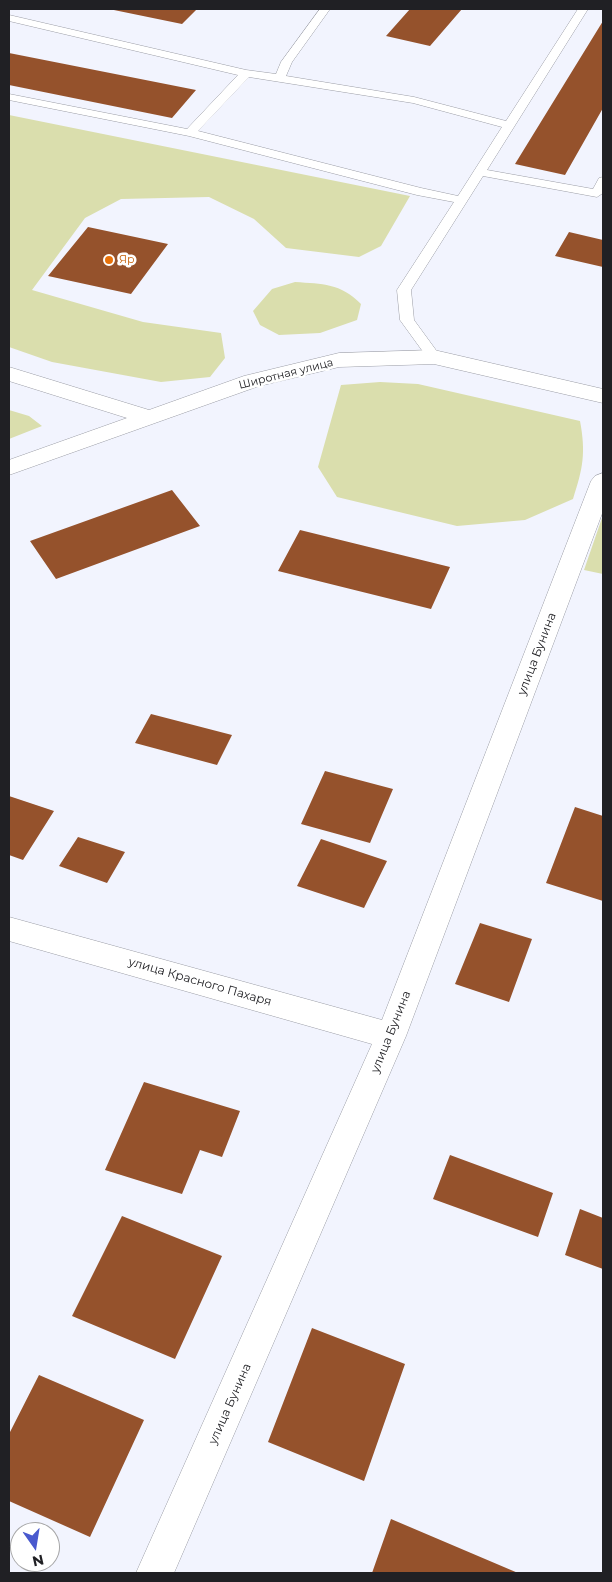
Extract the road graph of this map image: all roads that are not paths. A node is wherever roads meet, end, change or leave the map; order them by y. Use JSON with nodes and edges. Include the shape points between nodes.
{"nodes":[{"id":1,"x":326,"y":9,"type":"edge"},
{"id":2,"x":583,"y":9,"type":"edge"},
{"id":3,"x":9,"y":18,"type":"edge"},
{"id":4,"x":246,"y":73,"type":"junction"},
{"id":5,"x":280,"y":78,"type":"junction"},
{"id":6,"x":9,"y":97,"type":"edge"},
{"id":7,"x":509,"y":125,"type":"junction"},
{"id":8,"x":190,"y":133,"type":"junction"},
{"id":9,"x":479,"y":172,"type":"junction"},
{"id":10,"x":603,"y":181,"type":"edge"},
{"id":11,"x":461,"y":200,"type":"junction"},
{"id":12,"x":434,"y":357,"type":"junction"},
{"id":13,"x":9,"y":374,"type":"edge"},
{"id":14,"x":603,"y":396,"type":"edge"},
{"id":15,"x":148,"y":417,"type":"junction"},
{"id":16,"x":9,"y":468,"type":"edge"},
{"id":17,"x":603,"y":481,"type":"edge"},
{"id":18,"x":9,"y":929,"type":"edge"},
{"id":19,"x":391,"y":1036,"type":"junction"},
{"id":20,"x":155,"y":1573,"type":"edge"}],
"edges":[{"from":1,"to":5,"type":"lane","via":[[287,62]]},
{"from":2,"to":7,"type":"lane"},
{"from":3,"to":4,"type":"lane"},
{"from":4,"to":5,"type":"lane"},
{"from":4,"to":8,"type":"lane"},
{"from":5,"to":7,"type":"lane","via":[[414,100]]},
{"from":6,"to":8,"type":"lane"},
{"from":7,"to":9,"type":"lane"},
{"from":8,"to":11,"type":"lane"},
{"from":9,"to":10,"type":"lane","via":[[597,193]]},
{"from":9,"to":11,"type":"lane"},
{"from":11,"to":12,"type":"lane","via":[[404,290],[407,320]]},
{"from":12,"to":14,"type":"street","name":"Широтная улица"},
{"from":12,"to":15,"type":"street","name":"Широтная улица","via":[[339,360],[252,381]]},
{"from":13,"to":15,"type":"street"},
{"from":15,"to":16,"type":"street","name":"Широтная улица"},
{"from":17,"to":19,"type":"street","name":"улица Бунина"},
{"from":18,"to":19,"type":"street","name":"улица Красного Пахаря"},
{"from":19,"to":20,"type":"street","name":"улица Бунина"}]}
